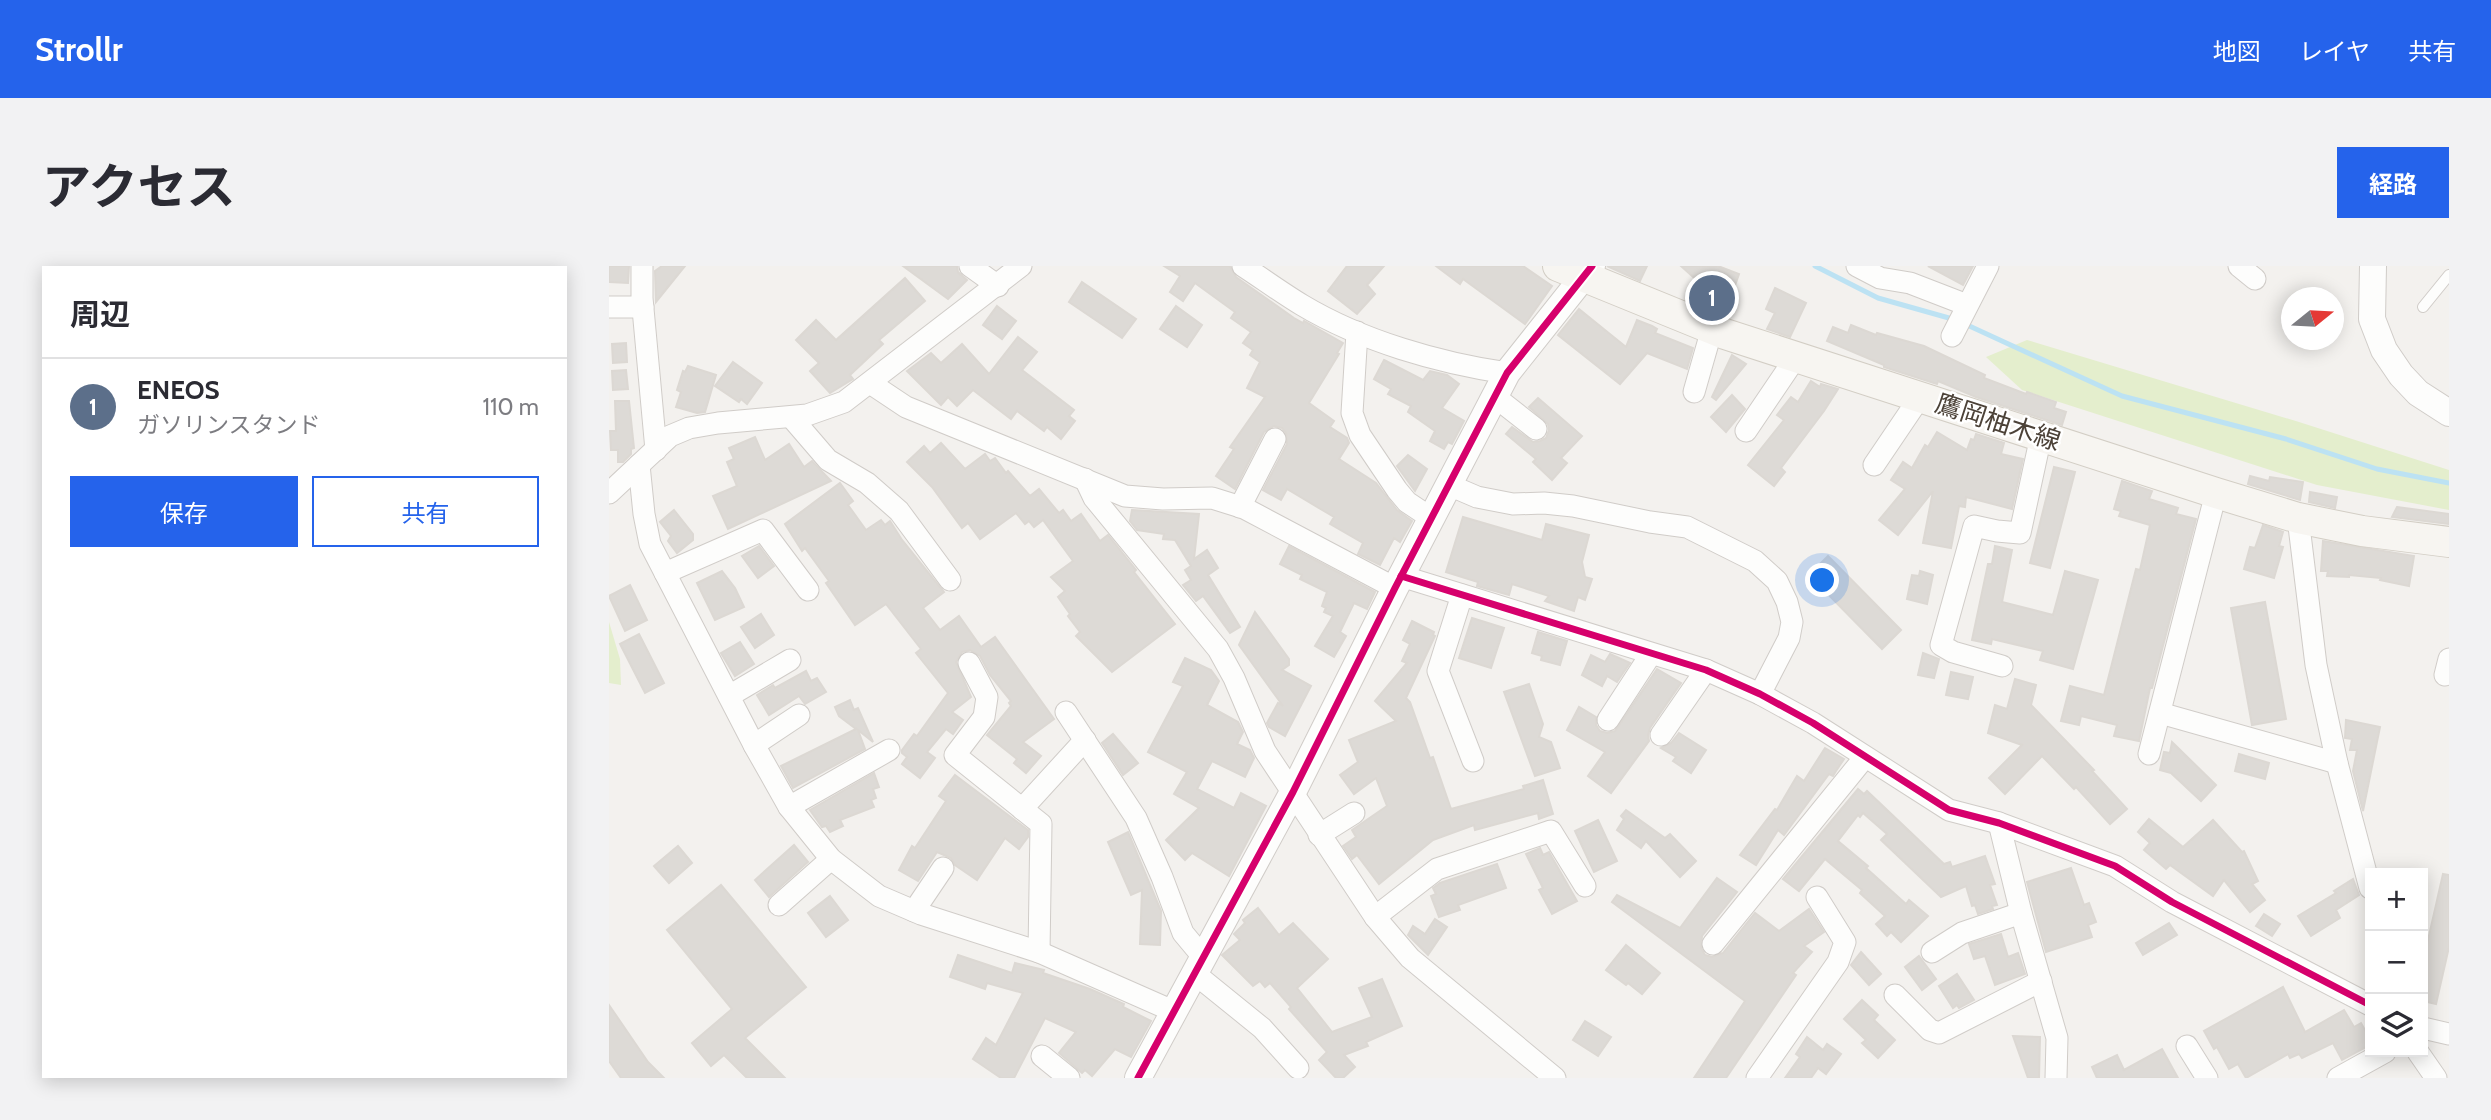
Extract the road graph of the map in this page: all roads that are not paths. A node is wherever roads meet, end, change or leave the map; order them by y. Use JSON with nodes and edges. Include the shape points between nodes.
{"nodes":[{"id":1,"x":642,"y":266,"type":"edge"},
{"id":2,"x":970,"y":266,"type":"edge"},
{"id":3,"x":1021,"y":266,"type":"edge"},
{"id":4,"x":1243,"y":266,"type":"edge"},
{"id":5,"x":1857,"y":266,"type":"edge"},
{"id":6,"x":1988,"y":266,"type":"edge"},
{"id":7,"x":2374,"y":266,"type":"edge"},
{"id":8,"x":1578,"y":270,"type":"edge"},
{"id":9,"x":2449,"y":275,"type":"edge"},
{"id":10,"x":998,"y":286,"type":"junction"},
{"id":11,"x":1967,"y":305,"type":"junction"},
{"id":12,"x":609,"y":307,"type":"edge"},
{"id":13,"x":643,"y":307,"type":"junction"},
{"id":14,"x":2423,"y":307,"type":"dead end"},
{"id":15,"x":1712,"y":329,"type":"junction"},
{"id":16,"x":1357,"y":332,"type":"junction"},
{"id":17,"x":1952,"y":336,"type":"dead end"},
{"id":18,"x":1795,"y":357,"type":"junction"},
{"id":19,"x":1507,"y":373,"type":"junction"},
{"id":20,"x":870,"y":383,"type":"junction"},
{"id":21,"x":1694,"y":392,"type":"dead end"},
{"id":22,"x":1495,"y":396,"type":"junction"},
{"id":23,"x":1920,"y":397,"type":"junction"},
{"id":24,"x":2449,"y":413,"type":"edge"},
{"id":25,"x":791,"y":417,"type":"junction"},
{"id":26,"x":1536,"y":429,"type":"dead end"},
{"id":27,"x":1746,"y":431,"type":"dead end"},
{"id":28,"x":2041,"y":436,"type":"junction"},
{"id":29,"x":1275,"y":439,"type":"dead end"},
{"id":30,"x":656,"y":450,"type":"junction"},
{"id":31,"x":639,"y":465,"type":"junction"},
{"id":32,"x":1874,"y":465,"type":"dead end"},
{"id":33,"x":1084,"y":479,"type":"junction"},
{"id":34,"x":1448,"y":485,"type":"junction"},
{"id":35,"x":609,"y":493,"type":"edge"},
{"id":36,"x":2216,"y":493,"type":"junction"},
{"id":37,"x":1240,"y":507,"type":"junction"},
{"id":38,"x":1431,"y":517,"type":"junction"},
{"id":39,"x":2298,"y":518,"type":"junction"},
{"id":40,"x":2449,"y":542,"type":"edge"},
{"id":41,"x":666,"y":573,"type":"junction"},
{"id":42,"x":950,"y":580,"type":"dead end"},
{"id":43,"x":1398,"y":582,"type":"junction"},
{"id":44,"x":808,"y":590,"type":"dead end"},
{"id":45,"x":1462,"y":595,"type":"junction"},
{"id":46,"x":1651,"y":653,"type":"junction"},
{"id":47,"x":790,"y":660,"type":"dead end"},
{"id":48,"x":969,"y":663,"type":"dead end"},
{"id":49,"x":2002,"y":666,"type":"dead end"},
{"id":50,"x":1706,"y":670,"type":"junction"},
{"id":51,"x":1760,"y":694,"type":"junction"},
{"id":52,"x":729,"y":696,"type":"junction"},
{"id":53,"x":1066,"y":712,"type":"dead end"},
{"id":54,"x":2160,"y":713,"type":"junction"},
{"id":55,"x":799,"y":715,"type":"dead end"},
{"id":56,"x":1608,"y":720,"type":"dead end"},
{"id":57,"x":1661,"y":735,"type":"dead end"},
{"id":58,"x":1085,"y":740,"type":"junction"},
{"id":59,"x":754,"y":745,"type":"junction"},
{"id":60,"x":889,"y":750,"type":"dead end"},
{"id":61,"x":2149,"y":754,"type":"dead end"},
{"id":62,"x":1865,"y":757,"type":"junction"},
{"id":63,"x":1473,"y":761,"type":"dead end"},
{"id":64,"x":2337,"y":763,"type":"junction"},
{"id":65,"x":1293,"y":792,"type":"junction"},
{"id":66,"x":789,"y":807,"type":"junction"},
{"id":67,"x":1022,"y":808,"type":"junction"},
{"id":68,"x":1355,"y":813,"type":"dead end"},
{"id":69,"x":1999,"y":823,"type":"junction"},
{"id":70,"x":1319,"y":835,"type":"junction"},
{"id":71,"x":831,"y":859,"type":"junction"},
{"id":72,"x":943,"y":868,"type":"dead end"},
{"id":73,"x":2365,"y":869,"type":"edge"},
{"id":74,"x":1585,"y":886,"type":"dead end"},
{"id":75,"x":1817,"y":897,"type":"dead end"},
{"id":76,"x":779,"y":905,"type":"dead end"},
{"id":77,"x":914,"y":911,"type":"junction"},
{"id":78,"x":2021,"y":913,"type":"junction"},
{"id":79,"x":1375,"y":917,"type":"junction"},
{"id":80,"x":1713,"y":944,"type":"dead end"},
{"id":81,"x":1039,"y":952,"type":"junction"},
{"id":82,"x":1933,"y":952,"type":"dead end"},
{"id":83,"x":1198,"y":965,"type":"junction"},
{"id":84,"x":2041,"y":981,"type":"junction"},
{"id":85,"x":1895,"y":995,"type":"dead end"},
{"id":86,"x":2365,"y":1002,"type":"edge"},
{"id":87,"x":1173,"y":1011,"type":"junction"},
{"id":88,"x":2428,"y":1029,"type":"edge"},
{"id":89,"x":2449,"y":1034,"type":"edge"},
{"id":90,"x":2187,"y":1046,"type":"dead end"},
{"id":91,"x":1042,"y":1056,"type":"dead end"},
{"id":92,"x":2376,"y":1057,"type":"edge"},
{"id":93,"x":2421,"y":1057,"type":"edge"},
{"id":94,"x":1299,"y":1068,"type":"dead end"},
{"id":95,"x":1069,"y":1078,"type":"edge"},
{"id":96,"x":1138,"y":1078,"type":"edge"},
{"id":97,"x":1555,"y":1078,"type":"edge"},
{"id":98,"x":1757,"y":1078,"type":"edge"},
{"id":99,"x":2056,"y":1078,"type":"edge"},
{"id":100,"x":2207,"y":1078,"type":"edge"},
{"id":101,"x":2338,"y":1078,"type":"edge"},
{"id":102,"x":2436,"y":1078,"type":"edge"}],
"edges":[{"from":1,"to":13,"type":"street"},
{"from":2,"to":10,"type":"street"},
{"from":3,"to":10,"type":"street"},
{"from":4,"to":16,"type":"street","via":[[1304,306]]},
{"from":5,"to":11,"type":"street","via":[[1880,278],[1910,283]]},
{"from":6,"to":11,"type":"street"},
{"from":7,"to":24,"type":"street","via":[[2372,319],[2384,351],[2418,393]]},
{"from":8,"to":15,"type":"main road","name":"鷹岡柚木線"},
{"from":8,"to":19,"type":"street"},
{"from":9,"to":14,"type":"lane"},
{"from":10,"to":20,"type":"street"},
{"from":11,"to":17,"type":"street"},
{"from":12,"to":13,"type":"street"},
{"from":13,"to":30,"type":"street"},
{"from":15,"to":18,"type":"main road","name":"鷹岡柚木線"},
{"from":15,"to":21,"type":"street"},
{"from":16,"to":19,"type":"street","via":[[1460,366]]},
{"from":16,"to":38,"type":"street","via":[[1352,412],[1360,435],[1397,491]]},
{"from":18,"to":23,"type":"main road","name":"鷹岡柚木線"},
{"from":18,"to":27,"type":"street"},
{"from":19,"to":22,"type":"street"},
{"from":20,"to":25,"type":"street","via":[[844,402]]},
{"from":20,"to":33,"type":"street","via":[[906,407]]},
{"from":22,"to":26,"type":"street"},
{"from":22,"to":34,"type":"street"},
{"from":23,"to":28,"type":"main road","name":"鷹岡柚木線"},
{"from":23,"to":32,"type":"street"},
{"from":25,"to":30,"type":"street","via":[[689,428],[670,436]]},
{"from":25,"to":42,"type":"street","via":[[828,460],[867,483],[899,511]]},
{"from":28,"to":36,"type":"main road","name":"鷹岡柚木線"},
{"from":28,"to":49,"type":"street","via":[[2020,533],[1974,526],[1941,645]]},
{"from":29,"to":37,"type":"street"},
{"from":30,"to":31,"type":"street"},
{"from":31,"to":35,"type":"street"},
{"from":31,"to":41,"type":"street","via":[[650,544]]},
{"from":33,"to":37,"type":"street","via":[[1125,496],[1212,498]]},
{"from":33,"to":65,"type":"street","via":[[1094,498],[1217,649],[1265,751]]},
{"from":34,"to":38,"type":"street"},
{"from":34,"to":51,"type":"street","via":[[1513,504],[1573,506],[1687,527],[1755,561],[1777,581],[1792,622],[1789,638]]},
{"from":36,"to":39,"type":"main road","name":"鷹岡柚木線"},
{"from":36,"to":54,"type":"street"},
{"from":37,"to":43,"type":"street"},
{"from":38,"to":43,"type":"street"},
{"from":39,"to":40,"type":"main road","name":"鷹岡柚木線"},
{"from":39,"to":64,"type":"street","via":[[2316,665]]},
{"from":41,"to":44,"type":"street","via":[[763,530]]},
{"from":41,"to":52,"type":"street"},
{"from":43,"to":45,"type":"street"},
{"from":43,"to":65,"type":"street"},
{"from":45,"to":46,"type":"street"},
{"from":45,"to":63,"type":"street","via":[[1439,671]]},
{"from":46,"to":50,"type":"street"},
{"from":46,"to":56,"type":"street"},
{"from":47,"to":52,"type":"street"},
{"from":48,"to":67,"type":"street","via":[[987,697],[984,717],[955,755]]},
{"from":50,"to":51,"type":"street"},
{"from":50,"to":57,"type":"street"},
{"from":51,"to":62,"type":"street"},
{"from":52,"to":59,"type":"street"},
{"from":53,"to":58,"type":"street"},
{"from":54,"to":61,"type":"street"},
{"from":54,"to":64,"type":"street"},
{"from":55,"to":59,"type":"street"},
{"from":58,"to":67,"type":"street"},
{"from":58,"to":83,"type":"street","via":[[1136,818]]},
{"from":59,"to":66,"type":"street"},
{"from":60,"to":66,"type":"street"},
{"from":62,"to":69,"type":"street","via":[[1949,810]]},
{"from":62,"to":80,"type":"street"},
{"from":64,"to":73,"type":"street"},
{"from":65,"to":70,"type":"street"},
{"from":65,"to":83,"type":"street"},
{"from":66,"to":71,"type":"street"},
{"from":67,"to":81,"type":"street","via":[[1041,824]]},
{"from":68,"to":70,"type":"street"},
{"from":69,"to":78,"type":"street"},
{"from":69,"to":86,"type":"street","via":[[2115,866],[2172,902]]},
{"from":70,"to":79,"type":"street"},
{"from":71,"to":76,"type":"street"},
{"from":71,"to":77,"type":"street","via":[[879,896]]},
{"from":72,"to":77,"type":"street"},
{"from":74,"to":79,"type":"street","via":[[1551,831],[1437,869]]},
{"from":75,"to":98,"type":"street","via":[[1845,942],[1838,962]]},
{"from":77,"to":81,"type":"street"},
{"from":78,"to":82,"type":"street","via":[[1962,933]]},
{"from":78,"to":84,"type":"street"},
{"from":79,"to":97,"type":"street","via":[[1410,958]]},
{"from":81,"to":87,"type":"street"},
{"from":83,"to":87,"type":"street"},
{"from":83,"to":94,"type":"street"},
{"from":84,"to":85,"type":"street","via":[[1940,1033],[1930,1030]]},
{"from":84,"to":99,"type":"street","via":[[2057,1038]]},
{"from":87,"to":96,"type":"street"},
{"from":88,"to":89,"type":"street"},
{"from":90,"to":100,"type":"street"},
{"from":91,"to":95,"type":"street"},
{"from":92,"to":101,"type":"street"},
{"from":93,"to":102,"type":"street"}]}
